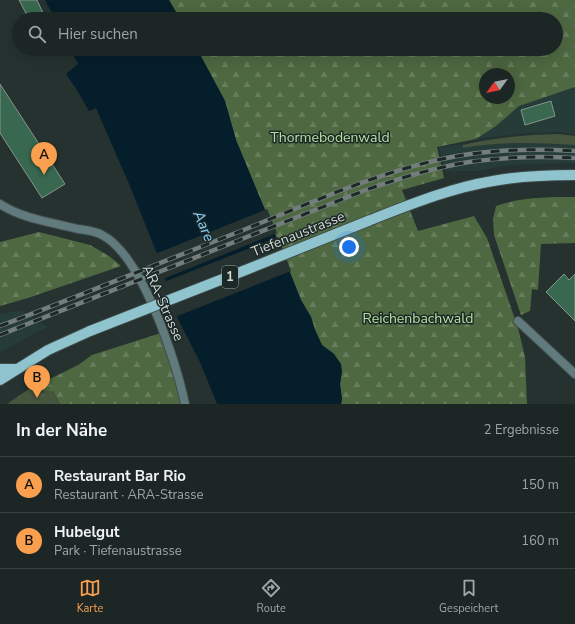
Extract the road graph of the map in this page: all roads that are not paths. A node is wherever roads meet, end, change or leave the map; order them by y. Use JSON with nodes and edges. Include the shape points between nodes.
{"nodes":[{"id":1,"x":575,"y":175,"type":"edge"},
{"id":2,"x":0,"y":204,"type":"edge"},
{"id":3,"x":518,"y":321,"type":"dead end"},
{"id":4,"x":0,"y":369,"type":"edge"},
{"id":5,"x":15,"y":369,"type":"junction"},
{"id":6,"x":575,"y":374,"type":"edge"},
{"id":7,"x":0,"y":380,"type":"edge"},
{"id":8,"x":185,"y":404,"type":"edge"}],
"edges":[{"from":1,"to":5,"type":"main road","name":"Tiefenaustrasse","number":"1","bridge":true,"via":[[546,175],[492,181],[449,191],[408,205],[68,340]]},
{"from":2,"to":8,"type":"street","name":"ARA-Strasse","via":[[10,211],[28,217],[101,235],[117,247],[144,287],[164,332]]},
{"from":3,"to":6,"type":"street"},
{"from":4,"to":5,"type":"main road"},
{"from":5,"to":7,"type":"main road","name":"Tiefenaustrasse","number":"1"}]}
